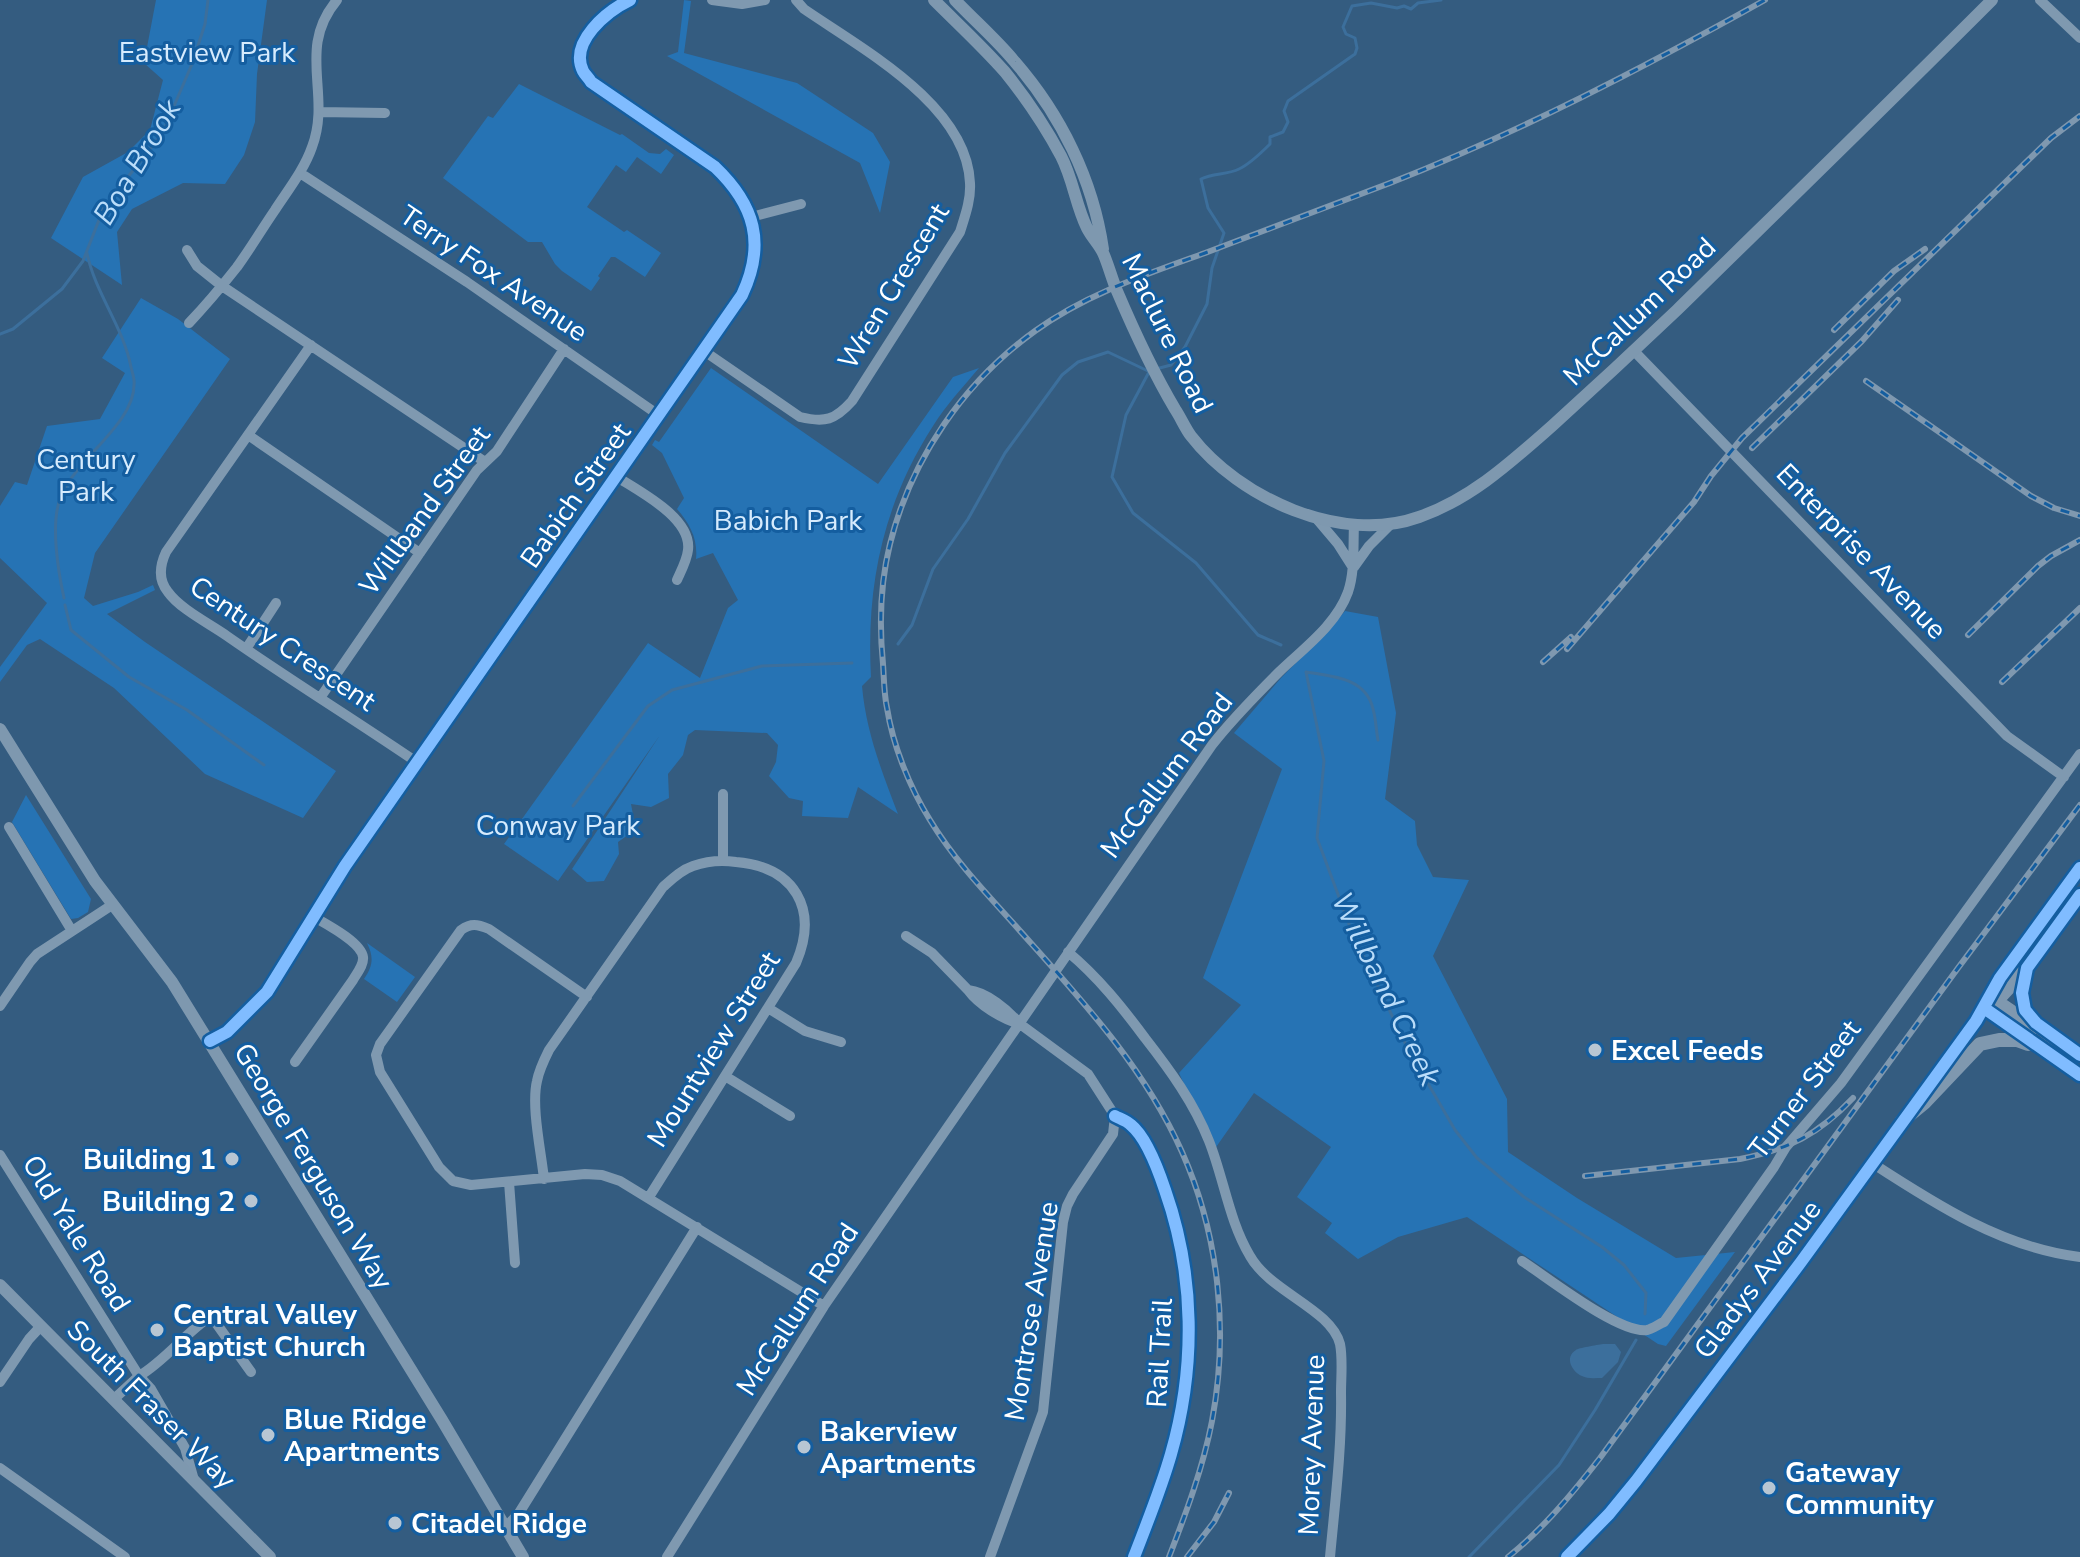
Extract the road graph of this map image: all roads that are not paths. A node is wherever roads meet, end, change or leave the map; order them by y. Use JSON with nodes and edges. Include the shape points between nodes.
{"nodes":[{"id":1,"x":337,"y":0,"type":"edge"},
{"id":2,"x":630,"y":0,"type":"edge"},
{"id":3,"x":712,"y":0,"type":"edge"},
{"id":4,"x":765,"y":0,"type":"edge"},
{"id":5,"x":796,"y":0,"type":"edge"},
{"id":6,"x":934,"y":0,"type":"edge"},
{"id":7,"x":955,"y":0,"type":"edge"},
{"id":8,"x":1992,"y":0,"type":"edge"},
{"id":9,"x":2040,"y":0,"type":"edge"},
{"id":10,"x":2080,"y":38,"type":"edge"},
{"id":11,"x":319,"y":112,"type":"junction"},
{"id":12,"x":385,"y":113,"type":"dead end"},
{"id":13,"x":300,"y":173,"type":"junction"},
{"id":14,"x":801,"y":204,"type":"dead end"},
{"id":15,"x":751,"y":217,"type":"junction"},
{"id":16,"x":187,"y":250,"type":"dead end"},
{"id":17,"x":1103,"y":252,"type":"junction"},
{"id":18,"x":222,"y":286,"type":"junction"},
{"id":19,"x":189,"y":323,"type":"dead end"},
{"id":20,"x":311,"y":345,"type":"junction"},
{"id":21,"x":564,"y":349,"type":"junction"},
{"id":22,"x":704,"y":351,"type":"junction"},
{"id":23,"x":1634,"y":351,"type":"junction"},
{"id":24,"x":660,"y":416,"type":"junction"},
{"id":25,"x":248,"y":435,"type":"junction"},
{"id":26,"x":485,"y":462,"type":"junction"},
{"id":27,"x":617,"y":477,"type":"junction"},
{"id":28,"x":1316,"y":518,"type":"junction"},
{"id":29,"x":1354,"y":524,"type":"junction"},
{"id":30,"x":1390,"y":525,"type":"junction"},
{"id":31,"x":420,"y":553,"type":"junction"},
{"id":32,"x":1353,"y":568,"type":"junction"},
{"id":33,"x":677,"y":580,"type":"dead end"},
{"id":34,"x":276,"y":603,"type":"dead end"},
{"id":35,"x":246,"y":649,"type":"junction"},
{"id":36,"x":320,"y":698,"type":"junction"},
{"id":37,"x":0,"y":729,"type":"edge"},
{"id":38,"x":2080,"y":754,"type":"edge"},
{"id":39,"x":418,"y":763,"type":"junction"},
{"id":40,"x":2064,"y":777,"type":"junction"},
{"id":41,"x":723,"y":794,"type":"dead end"},
{"id":42,"x":9,"y":827,"type":"dead end"},
{"id":43,"x":723,"y":860,"type":"junction"},
{"id":44,"x":2080,"y":868,"type":"edge"},
{"id":45,"x":2080,"y":895,"type":"edge"},
{"id":46,"x":112,"y":905,"type":"junction"},
{"id":47,"x":314,"y":917,"type":"junction"},
{"id":48,"x":72,"y":931,"type":"junction"},
{"id":49,"x":906,"y":936,"type":"dead end"},
{"id":50,"x":1068,"y":952,"type":"junction"},
{"id":51,"x":2027,"y":968,"type":"junction"},
{"id":52,"x":587,"y":997,"type":"junction"},
{"id":53,"x":1989,"y":1004,"type":"junction"},
{"id":54,"x":0,"y":1006,"type":"edge"},
{"id":55,"x":768,"y":1008,"type":"junction"},
{"id":56,"x":1020,"y":1024,"type":"junction"},
{"id":57,"x":210,"y":1041,"type":"junction"},
{"id":58,"x":841,"y":1042,"type":"dead end"},
{"id":59,"x":2080,"y":1057,"type":"edge"},
{"id":60,"x":295,"y":1062,"type":"dead end"},
{"id":61,"x":725,"y":1076,"type":"junction"},
{"id":62,"x":2080,"y":1076,"type":"edge"},
{"id":63,"x":790,"y":1116,"type":"dead end"},
{"id":64,"x":1902,"y":1121,"type":"junction"},
{"id":65,"x":0,"y":1155,"type":"edge"},
{"id":66,"x":1872,"y":1163,"type":"junction"},
{"id":67,"x":544,"y":1179,"type":"junction"},
{"id":68,"x":509,"y":1182,"type":"junction"},
{"id":69,"x":649,"y":1197,"type":"junction"},
{"id":70,"x":697,"y":1227,"type":"junction"},
{"id":71,"x":2080,"y":1257,"type":"edge"},
{"id":72,"x":1522,"y":1261,"type":"dead end"},
{"id":73,"x":515,"y":1263,"type":"dead end"},
{"id":74,"x":0,"y":1285,"type":"edge"},
{"id":75,"x":824,"y":1306,"type":"junction"},
{"id":76,"x":41,"y":1326,"type":"junction"},
{"id":77,"x":251,"y":1372,"type":"dead end"},
{"id":78,"x":139,"y":1376,"type":"junction"},
{"id":79,"x":0,"y":1382,"type":"edge"},
{"id":80,"x":114,"y":1399,"type":"junction"},
{"id":81,"x":0,"y":1468,"type":"edge"},
{"id":82,"x":195,"y":1481,"type":"junction"},
{"id":83,"x":506,"y":1527,"type":"junction"},
{"id":84,"x":125,"y":1557,"type":"edge"},
{"id":85,"x":270,"y":1557,"type":"edge"},
{"id":86,"x":523,"y":1557,"type":"edge"},
{"id":87,"x":667,"y":1557,"type":"edge"},
{"id":88,"x":990,"y":1557,"type":"edge"},
{"id":89,"x":1330,"y":1557,"type":"edge"},
{"id":90,"x":1567,"y":1557,"type":"edge"}],
"edges":[{"from":1,"to":11,"type":"street","via":[[316,42]]},
{"from":2,"to":15,"type":"street","name":"Babich Street","via":[[598,21],[584,41],[582,69],[591,82],[715,167]]},
{"from":3,"to":4,"type":"street"},
{"from":5,"to":22,"type":"street","name":"Wren Crescent","via":[[904,78],[939,112],[967,162],[968,208],[960,232],[841,413],[829,419],[800,417]]},
{"from":6,"to":17,"type":"main road","name":"Maclure Road","via":[[1004,71],[1040,120]]},
{"from":7,"to":17,"type":"main road","name":"Maclure Road","via":[[1016,62],[1052,110],[1084,176]]},
{"from":8,"to":23,"type":"main road","name":"McCallum Road"},
{"from":9,"to":10,"type":"street"},
{"from":11,"to":12,"type":"street"},
{"from":11,"to":13,"type":"street","via":[[313,146]]},
{"from":13,"to":18,"type":"street"},
{"from":13,"to":21,"type":"street","name":"Terry Fox Avenue"},
{"from":14,"to":15,"type":"street"},
{"from":15,"to":22,"type":"street","name":"Babich Street","via":[[751,277]]},
{"from":16,"to":18,"type":"street"},
{"from":17,"to":28,"type":"main road","name":"Maclure Road","via":[[1133,328],[1191,435],[1231,475],[1263,496]]},
{"from":18,"to":19,"type":"street"},
{"from":18,"to":20,"type":"street"},
{"from":20,"to":25,"type":"street","name":"Century Crescent"},
{"from":20,"to":26,"type":"street"},
{"from":21,"to":24,"type":"street","name":"Terry Fox Avenue"},
{"from":21,"to":26,"type":"street","name":"Willband Street"},
{"from":22,"to":24,"type":"street","name":"Babich Street"},
{"from":23,"to":30,"type":"main road","name":"McCallum Road","via":[[1484,484],[1446,506]]},
{"from":23,"to":40,"type":"street","name":"Enterprise Avenue","via":[[2007,736]]},
{"from":24,"to":27,"type":"street","name":"Babich Street"},
{"from":25,"to":31,"type":"street"},
{"from":25,"to":35,"type":"street","name":"Century Crescent","via":[[166,552],[161,574],[171,596]]},
{"from":26,"to":31,"type":"street","name":"Willband Street"},
{"from":27,"to":33,"type":"street","via":[[681,526],[688,551]]},
{"from":27,"to":39,"type":"street","name":"Babich Street"},
{"from":28,"to":29,"type":"main road","name":"Maclure Road"},
{"from":28,"to":32,"type":"street"},
{"from":29,"to":30,"type":"main road","name":"McCallum Road"},
{"from":29,"to":32,"type":"street","name":"McCallum Road"},
{"from":30,"to":32,"type":"street"},
{"from":31,"to":36,"type":"street","name":"Willband Street"},
{"from":32,"to":50,"type":"street","name":"McCallum Road","via":[[1340,609],[1226,727]]},
{"from":34,"to":35,"type":"street"},
{"from":35,"to":36,"type":"street","name":"Century Crescent"},
{"from":36,"to":39,"type":"street","name":"Century Crescent"},
{"from":37,"to":46,"type":"main road","name":"George Ferguson Way"},
{"from":38,"to":40,"type":"street","name":"Turner Street"},
{"from":39,"to":47,"type":"street","name":"Babich Street"},
{"from":40,"to":72,"type":"street","name":"Turner Street","via":[[1841,1083],[1786,1147],[1664,1322],[1648,1330],[1612,1320]]},
{"from":41,"to":43,"type":"street"},
{"from":42,"to":48,"type":"street"},
{"from":43,"to":52,"type":"street","via":[[691,866],[663,887]]},
{"from":43,"to":55,"type":"street","name":"Mountview Street","via":[[770,869],[785,879],[803,910],[803,945]]},
{"from":44,"to":53,"type":"highway","via":[[2000,978]]},
{"from":45,"to":51,"type":"highway"},
{"from":46,"to":48,"type":"street"},
{"from":46,"to":57,"type":"main road","name":"George Ferguson Way","via":[[165,971]]},
{"from":47,"to":57,"type":"street","name":"Babich Street","via":[[267,992],[227,1032]]},
{"from":47,"to":60,"type":"street","via":[[353,942],[363,955],[353,980]]},
{"from":48,"to":54,"type":"street","via":[[37,954]]},
{"from":49,"to":56,"type":"street","via":[[932,953],[968,990],[977,991]]},
{"from":50,"to":56,"type":"street","name":"McCallum Road"},
{"from":50,"to":89,"type":"street","name":"Morey Avenue","via":[[1130,1018],[1182,1089],[1209,1141],[1240,1239],[1252,1260],[1275,1285],[1321,1316],[1339,1341],[1341,1433]]},
{"from":51,"to":53,"type":"highway"},
{"from":51,"to":59,"type":"highway","via":[[2025,1010]]},
{"from":52,"to":67,"type":"street","via":[[549,1050],[536,1081]]},
{"from":52,"to":68,"type":"street","via":[[489,929],[470,924],[454,938],[380,1044],[380,1072],[439,1167],[453,1181],[471,1185]]},
{"from":53,"to":59,"type":"highway"},
{"from":53,"to":62,"type":"highway"},
{"from":53,"to":64,"type":"main road","name":"Gladys Avenue"},
{"from":55,"to":58,"type":"street","via":[[805,1031]]},
{"from":55,"to":61,"type":"street","name":"Mountview Street"},
{"from":56,"to":75,"type":"street","name":"McCallum Road"},
{"from":56,"to":88,"type":"street","name":"Montrose Avenue","via":[[1088,1074],[1116,1120],[1110,1140],[1067,1206],[1042,1420]]},
{"from":57,"to":83,"type":"main road","name":"George Ferguson Way"},
{"from":61,"to":63,"type":"street"},
{"from":61,"to":69,"type":"street","name":"Mountview Street"},
{"from":62,"to":64,"type":"highway","via":[[2027,1043],[1991,1041],[1975,1048]]},
{"from":64,"to":66,"type":"main road","name":"Gladys Avenue"},
{"from":65,"to":78,"type":"street","name":"Old Yale Road"},
{"from":66,"to":71,"type":"street","via":[[1958,1216],[2021,1244]]},
{"from":66,"to":90,"type":"main road","name":"Gladys Avenue","via":[[1636,1481]]},
{"from":67,"to":68,"type":"street"},
{"from":67,"to":69,"type":"street","via":[[602,1175]]},
{"from":68,"to":73,"type":"street"},
{"from":69,"to":70,"type":"street"},
{"from":70,"to":75,"type":"street"},
{"from":70,"to":83,"type":"street"},
{"from":74,"to":76,"type":"main road","name":"South Fraser Way"},
{"from":75,"to":87,"type":"street","name":"McCallum Road"},
{"from":76,"to":79,"type":"street"},
{"from":76,"to":80,"type":"main road","name":"South Fraser Way"},
{"from":77,"to":78,"type":"street","via":[[211,1316]]},
{"from":78,"to":80,"type":"street"},
{"from":78,"to":82,"type":"street","name":"Old Yale Road","via":[[185,1448]]},
{"from":80,"to":82,"type":"main road","name":"South Fraser Way"},
{"from":81,"to":84,"type":"street"},
{"from":82,"to":85,"type":"main road","name":"South Fraser Way"},
{"from":83,"to":86,"type":"main road","name":"George Ferguson Way"}]}
